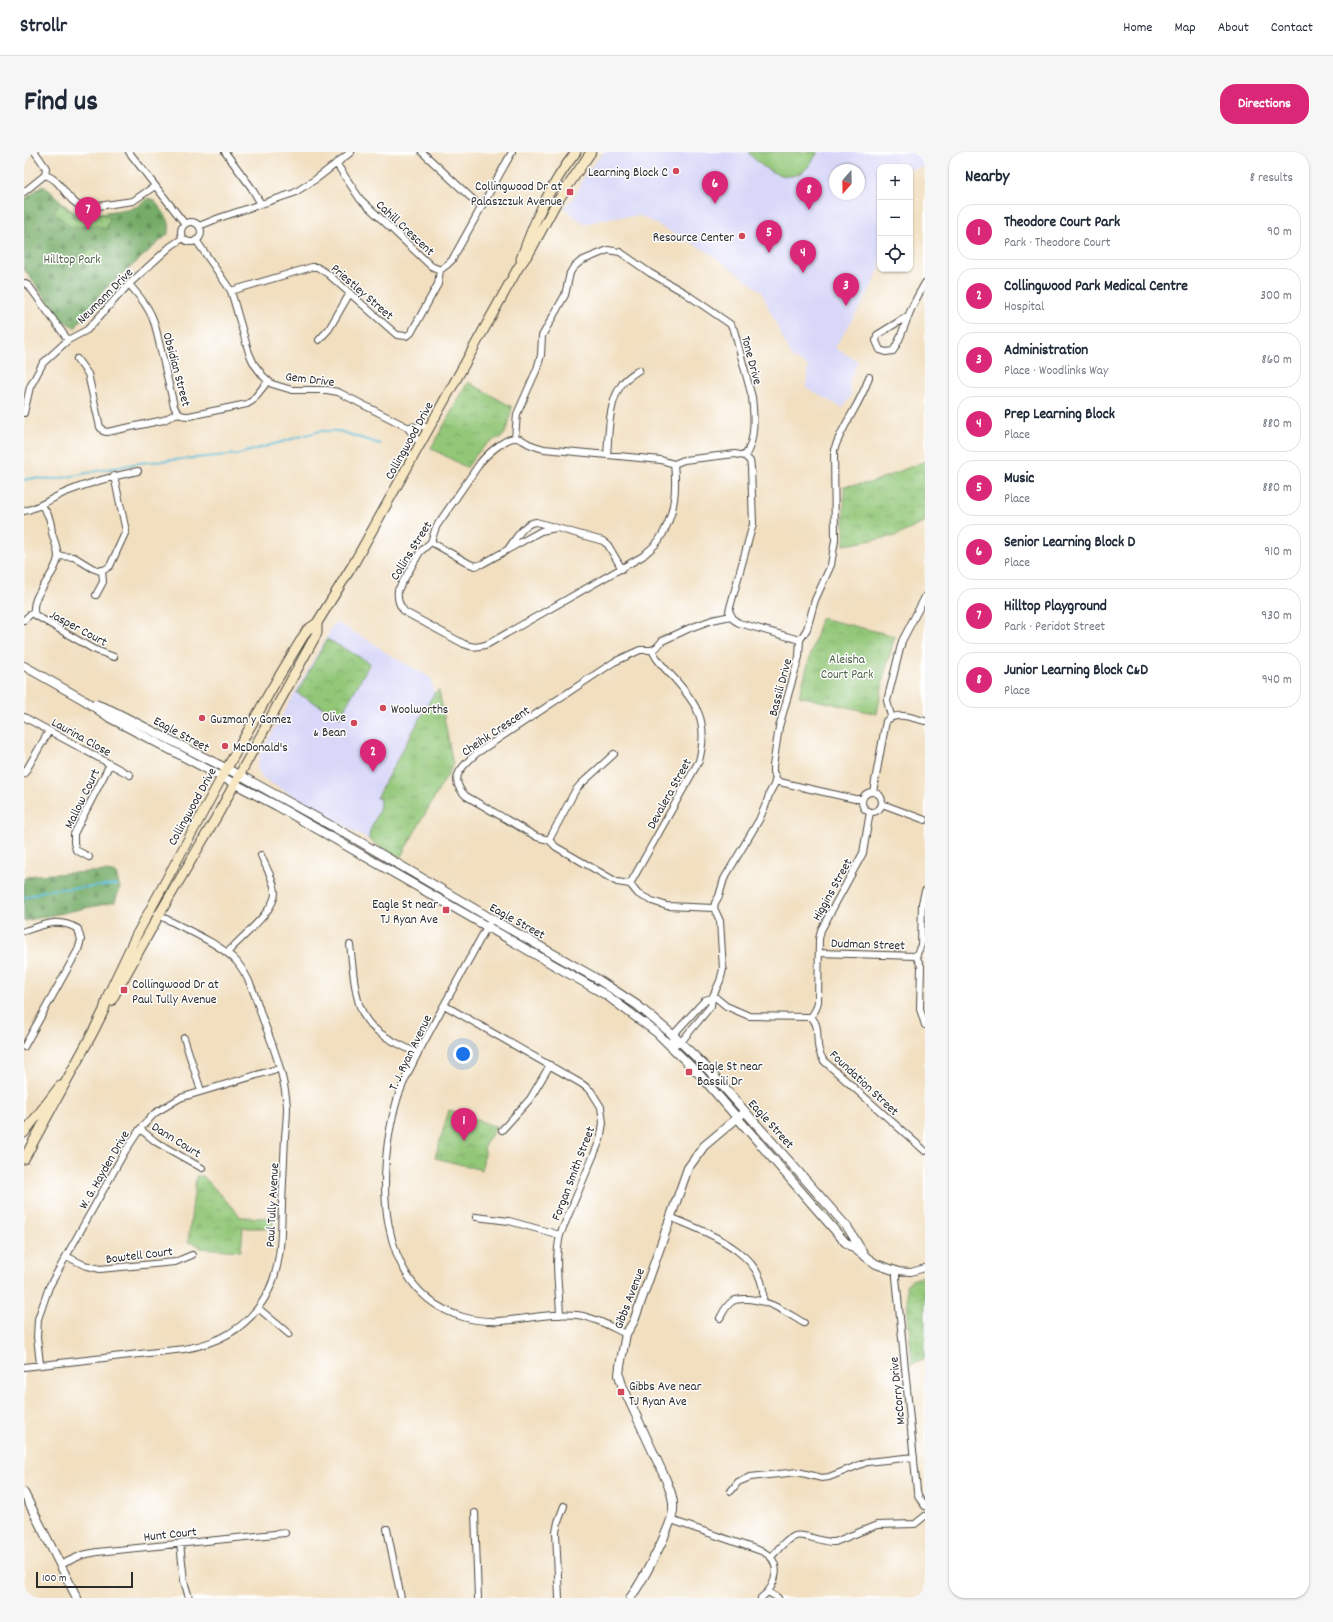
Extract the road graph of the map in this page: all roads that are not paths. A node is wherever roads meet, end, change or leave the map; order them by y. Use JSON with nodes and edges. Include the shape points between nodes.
{"nodes":[{"id":1,"x":35,"y":152,"type":"edge"},
{"id":2,"x":129,"y":152,"type":"edge"},
{"id":3,"x":226,"y":152,"type":"edge"},
{"id":4,"x":351,"y":152,"type":"edge"},
{"id":5,"x":422,"y":152,"type":"edge"},
{"id":6,"x":512,"y":152,"type":"edge"},
{"id":7,"x":576,"y":152,"type":"edge"},
{"id":8,"x":591,"y":152,"type":"edge"},
{"id":9,"x":336,"y":163,"type":"junction"},
{"id":10,"x":44,"y":175,"type":"junction"},
{"id":11,"x":155,"y":186,"type":"junction"},
{"id":12,"x":24,"y":192,"type":"edge"},
{"id":13,"x":261,"y":204,"type":"junction"},
{"id":14,"x":481,"y":207,"type":"junction"},
{"id":15,"x":185,"y":224,"type":"junction"},
{"id":16,"x":199,"y":226,"type":"junction"},
{"id":17,"x":183,"y":238,"type":"junction"},
{"id":18,"x":196,"y":240,"type":"junction"},
{"id":19,"x":518,"y":268,"type":"junction"},
{"id":20,"x":440,"y":270,"type":"junction"},
{"id":21,"x":925,"y":283,"type":"edge"},
{"id":22,"x":24,"y":284,"type":"edge"},
{"id":23,"x":129,"y":284,"type":"junction"},
{"id":24,"x":231,"y":291,"type":"junction"},
{"id":25,"x":350,"y":293,"type":"junction"},
{"id":26,"x":908,"y":316,"type":"junction"},
{"id":27,"x":68,"y":340,"type":"junction"},
{"id":28,"x":320,"y":340,"type":"dead end"},
{"id":29,"x":77,"y":360,"type":"dead end"},
{"id":30,"x":639,"y":370,"type":"dead end"},
{"id":31,"x":869,"y":377,"type":"dead end"},
{"id":32,"x":268,"y":381,"type":"junction"},
{"id":33,"x":24,"y":413,"type":"edge"},
{"id":34,"x":177,"y":413,"type":"junction"},
{"id":35,"x":430,"y":426,"type":"junction"},
{"id":36,"x":407,"y":427,"type":"junction"},
{"id":37,"x":515,"y":438,"type":"junction"},
{"id":38,"x":420,"y":443,"type":"junction"},
{"id":39,"x":607,"y":455,"type":"junction"},
{"id":40,"x":745,"y":456,"type":"junction"},
{"id":41,"x":674,"y":464,"type":"junction"},
{"id":42,"x":138,"y":471,"type":"dead end"},
{"id":43,"x":114,"y":476,"type":"junction"},
{"id":44,"x":41,"y":505,"type":"junction"},
{"id":45,"x":24,"y":511,"type":"edge"},
{"id":46,"x":557,"y":528,"type":"junction"},
{"id":47,"x":430,"y":542,"type":"junction"},
{"id":48,"x":508,"y":549,"type":"junction"},
{"id":49,"x":58,"y":556,"type":"junction"},
{"id":50,"x":622,"y":569,"type":"junction"},
{"id":51,"x":102,"y":570,"type":"junction"},
{"id":52,"x":96,"y":595,"type":"dead end"},
{"id":53,"x":925,"y":598,"type":"edge"},
{"id":54,"x":34,"y":611,"type":"junction"},
{"id":55,"x":731,"y":616,"type":"junction"},
{"id":56,"x":24,"y":620,"type":"edge"},
{"id":57,"x":317,"y":623,"type":"junction"},
{"id":58,"x":800,"y":640,"type":"junction"},
{"id":59,"x":652,"y":650,"type":"junction"},
{"id":60,"x":114,"y":657,"type":"dead end"},
{"id":61,"x":24,"y":666,"type":"edge"},
{"id":62,"x":891,"y":716,"type":"junction"},
{"id":63,"x":24,"y":717,"type":"edge"},
{"id":64,"x":925,"y":721,"type":"edge"},
{"id":65,"x":49,"y":731,"type":"junction"},
{"id":66,"x":614,"y":754,"type":"dead end"},
{"id":67,"x":110,"y":764,"type":"junction"},
{"id":68,"x":224,"y":773,"type":"junction"},
{"id":69,"x":24,"y":774,"type":"edge"},
{"id":70,"x":130,"y":775,"type":"dead end"},
{"id":71,"x":237,"y":779,"type":"junction"},
{"id":72,"x":775,"y":781,"type":"junction"},
{"id":73,"x":873,"y":792,"type":"junction"},
{"id":74,"x":862,"y":799,"type":"junction"},
{"id":75,"x":882,"y":804,"type":"junction"},
{"id":76,"x":870,"y":812,"type":"junction"},
{"id":77,"x":925,"y":820,"type":"edge"},
{"id":78,"x":549,"y":840,"type":"junction"},
{"id":79,"x":261,"y":855,"type":"dead end"},
{"id":80,"x":89,"y":857,"type":"dead end"},
{"id":81,"x":630,"y":884,"type":"junction"},
{"id":82,"x":925,"y":891,"type":"edge"},
{"id":83,"x":924,"y":903,"type":"edge"},
{"id":84,"x":714,"y":908,"type":"junction"},
{"id":85,"x":150,"y":910,"type":"junction"},
{"id":86,"x":159,"y":915,"type":"junction"},
{"id":87,"x":492,"y":919,"type":"junction"},
{"id":88,"x":487,"y":927,"type":"junction"},
{"id":89,"x":24,"y":931,"type":"edge"},
{"id":90,"x":350,"y":945,"type":"dead end"},
{"id":91,"x":227,"y":953,"type":"junction"},
{"id":92,"x":819,"y":953,"type":"junction"},
{"id":93,"x":916,"y":956,"type":"junction"},
{"id":94,"x":713,"y":997,"type":"junction"},
{"id":95,"x":444,"y":1005,"type":"junction"},
{"id":96,"x":104,"y":1010,"type":"junction"},
{"id":97,"x":811,"y":1018,"type":"junction"},
{"id":98,"x":925,"y":1025,"type":"edge"},
{"id":99,"x":673,"y":1035,"type":"junction"},
{"id":100,"x":184,"y":1038,"type":"dead end"},
{"id":101,"x":681,"y":1042,"type":"junction"},
{"id":102,"x":24,"y":1046,"type":"edge"},
{"id":103,"x":671,"y":1046,"type":"junction"},
{"id":104,"x":418,"y":1054,"type":"junction"},
{"id":105,"x":550,"y":1065,"type":"junction"},
{"id":106,"x":280,"y":1068,"type":"junction"},
{"id":107,"x":74,"y":1070,"type":"junction"},
{"id":108,"x":201,"y":1091,"type":"junction"},
{"id":109,"x":745,"y":1111,"type":"junction"},
{"id":110,"x":738,"y":1118,"type":"junction"},
{"id":111,"x":140,"y":1128,"type":"junction"},
{"id":112,"x":502,"y":1130,"type":"dead end"},
{"id":113,"x":24,"y":1132,"type":"edge"},
{"id":114,"x":925,"y":1151,"type":"edge"},
{"id":115,"x":24,"y":1159,"type":"edge"},
{"id":116,"x":202,"y":1168,"type":"dead end"},
{"id":117,"x":476,"y":1217,"type":"dead end"},
{"id":118,"x":670,"y":1217,"type":"junction"},
{"id":119,"x":560,"y":1235,"type":"junction"},
{"id":120,"x":192,"y":1255,"type":"dead end"},
{"id":121,"x":66,"y":1256,"type":"junction"},
{"id":122,"x":865,"y":1256,"type":"junction"},
{"id":123,"x":925,"y":1268,"type":"edge"},
{"id":124,"x":896,"y":1271,"type":"junction"},
{"id":125,"x":763,"y":1301,"type":"junction"},
{"id":126,"x":258,"y":1308,"type":"junction"},
{"id":127,"x":560,"y":1315,"type":"junction"},
{"id":128,"x":720,"y":1318,"type":"dead end"},
{"id":129,"x":804,"y":1323,"type":"dead end"},
{"id":130,"x":289,"y":1334,"type":"dead end"},
{"id":131,"x":626,"y":1334,"type":"junction"},
{"id":132,"x":40,"y":1364,"type":"junction"},
{"id":133,"x":24,"y":1367,"type":"edge"},
{"id":134,"x":914,"y":1457,"type":"junction"},
{"id":135,"x":732,"y":1491,"type":"dead end"},
{"id":136,"x":24,"y":1493,"type":"edge"},
{"id":137,"x":564,"y":1506,"type":"dead end"},
{"id":138,"x":925,"y":1506,"type":"edge"},
{"id":139,"x":475,"y":1513,"type":"dead end"},
{"id":140,"x":925,"y":1516,"type":"edge"},
{"id":141,"x":671,"y":1520,"type":"junction"},
{"id":142,"x":387,"y":1529,"type":"dead end"},
{"id":143,"x":285,"y":1533,"type":"dead end"},
{"id":144,"x":180,"y":1543,"type":"junction"},
{"id":145,"x":771,"y":1557,"type":"junction"},
{"id":146,"x":60,"y":1565,"type":"junction"},
{"id":147,"x":768,"y":1592,"type":"junction"},
{"id":148,"x":77,"y":1598,"type":"edge"},
{"id":149,"x":189,"y":1598,"type":"edge"},
{"id":150,"x":401,"y":1598,"type":"edge"},
{"id":151,"x":478,"y":1598,"type":"edge"},
{"id":152,"x":559,"y":1598,"type":"edge"},
{"id":153,"x":630,"y":1598,"type":"edge"},
{"id":154,"x":761,"y":1598,"type":"edge"},
{"id":155,"x":778,"y":1598,"type":"edge"}],
"edges":[{"from":1,"to":10,"type":"street","via":[[46,168]]},
{"from":2,"to":11,"type":"street"},
{"from":3,"to":13,"type":"street"},
{"from":4,"to":9,"type":"street"},
{"from":5,"to":14,"type":"street"},
{"from":6,"to":14,"type":"street","name":"Cahill Crescent"},
{"from":7,"to":19,"type":"main road","name":"Collingwood Drive","via":[[543,202]]},
{"from":8,"to":19,"type":"main road","name":"Collingwood Drive","via":[[555,205],[531,250]]},
{"from":9,"to":13,"type":"street","via":[[294,193]]},
{"from":9,"to":20,"type":"street","name":"Cahill Crescent","via":[[360,199],[431,266]]},
{"from":10,"to":11,"type":"street","via":[[54,179],[70,200],[84,208],[133,201]]},
{"from":10,"to":12,"type":"street"},
{"from":11,"to":15,"type":"street"},
{"from":13,"to":16,"type":"street"},
{"from":14,"to":20,"type":"street","name":"Cahill Crescent","via":[[452,260]]},
{"from":15,"to":16,"type":"street","via":[[194,223]]},
{"from":15,"to":17,"type":"street","via":[[181,232]]},
{"from":16,"to":18,"type":"street","via":[[200,234]]},
{"from":17,"to":18,"type":"street","via":[[188,241]]},
{"from":17,"to":23,"type":"street","name":"Neumann Drive"},
{"from":18,"to":24,"type":"street","name":"Gem Drive"},
{"from":19,"to":35,"type":"main road","name":"Collingwood Drive"},
{"from":20,"to":25,"type":"street","name":"Priestley Street","via":[[438,284],[412,333],[406,336],[397,335]]},
{"from":21,"to":26,"type":"street"},
{"from":22,"to":27,"type":"street","via":[[29,286]]},
{"from":23,"to":27,"type":"street","name":"Neumann Drive","via":[[87,330]]},
{"from":23,"to":34,"type":"street","name":"Obsidian Street","via":[[152,314]]},
{"from":24,"to":25,"type":"street","name":"Priestley Street","via":[[312,266],[323,270]]},
{"from":24,"to":32,"type":"street","name":"Gem Drive","via":[[249,353],[254,364]]},
{"from":25,"to":28,"type":"street"},
{"from":26,"to":26,"type":"street","via":[[893,351],[880,350],[876,341],[877,335]]},
{"from":27,"to":33,"type":"street","name":"Neumann Drive","via":[[43,363],[30,387]]},
{"from":29,"to":34,"type":"street","via":[[88,374],[103,431],[164,420]]},
{"from":30,"to":39,"type":"street","via":[[622,384],[616,397]]},
{"from":31,"to":58,"type":"street","name":"Bassili Drive","via":[[865,391],[834,450],[835,540],[831,564],[815,600],[807,629]]},
{"from":32,"to":34,"type":"street","name":"Obsidian Street","via":[[247,404],[189,416]]},
{"from":32,"to":36,"type":"street","name":"Gem Drive","via":[[292,390],[338,392]]},
{"from":35,"to":36,"type":"street","name":"Gem Drive"},
{"from":35,"to":38,"type":"main road","name":"Collingwood Drive"},
{"from":36,"to":38,"type":"street","name":"Gem Drive"},
{"from":37,"to":39,"type":"street","via":[[544,449]]},
{"from":37,"to":40,"type":"street","name":"Tone Drive","via":[[517,414],[537,369],[542,336],[565,295],[570,273],[581,261],[613,250],[686,293],[725,320],[734,330],[753,407],[752,443]]},
{"from":37,"to":47,"type":"street","name":"Collins Street","via":[[498,446],[480,463],[436,527]]},
{"from":38,"to":57,"type":"main road","name":"Collingwood Drive","via":[[354,563]]},
{"from":39,"to":41,"type":"street","via":[[661,460]]},
{"from":40,"to":41,"type":"street","via":[[728,455],[684,460]]},
{"from":40,"to":55,"type":"street","via":[[751,467],[753,524],[730,606]]},
{"from":41,"to":50,"type":"street","name":"Collins Street","via":[[674,496],[668,522],[659,540],[643,556]]},
{"from":42,"to":43,"type":"street"},
{"from":43,"to":44,"type":"street","via":[[68,491]]},
{"from":43,"to":51,"type":"street","via":[[126,531],[110,566]]},
{"from":44,"to":45,"type":"street"},
{"from":44,"to":49,"type":"street","via":[[49,516]]},
{"from":46,"to":48,"type":"street","via":[[548,528]]},
{"from":46,"to":48,"type":"street","via":[[549,524],[530,522]]},
{"from":46,"to":50,"type":"street","via":[[603,541]]},
{"from":47,"to":48,"type":"street","via":[[475,566]]},
{"from":47,"to":50,"type":"street","name":"Collins Street","via":[[420,552],[398,590],[400,606],[405,612],[471,647],[488,644]]},
{"from":49,"to":51,"type":"street","via":[[74,557],[92,568]]},
{"from":49,"to":54,"type":"street","name":"Jasper Court","via":[[53,571],[35,602]]},
{"from":51,"to":52,"type":"street","via":[[103,582]]},
{"from":53,"to":62,"type":"street","via":[[902,641],[887,701]]},
{"from":54,"to":56,"type":"street"},
{"from":54,"to":60,"type":"street","name":"Jasper Court","via":[[53,627],[93,649]]},
{"from":55,"to":58,"type":"street","via":[[739,623]]},
{"from":55,"to":59,"type":"street","name":"Cheihk Crescent","via":[[690,628]]},
{"from":57,"to":68,"type":"main road","name":"Collingwood Drive","via":[[307,630]]},
{"from":57,"to":71,"type":"main road","name":"Collingwood Drive","via":[[317,633]]},
{"from":58,"to":72,"type":"street","name":"Bassili Drive","via":[[799,658],[779,727],[773,766]]},
{"from":59,"to":78,"type":"street","name":"Cheihk Crescent","via":[[640,650],[614,662],[462,765],[457,780],[459,788],[466,796],[537,837]]},
{"from":59,"to":81,"type":"street","name":"Devalera Street","via":[[656,659],[693,700],[702,722],[704,739],[696,767]]},
{"from":61,"to":68,"type":"street","name":"Eagle Street","via":[[84,700],[111,710]]},
{"from":62,"to":64,"type":"street","via":[[899,715]]},
{"from":62,"to":73,"type":"street","via":[[886,720],[883,730]]},
{"from":63,"to":65,"type":"street","name":"Laurina Close"},
{"from":65,"to":67,"type":"street","name":"Laurina Close"},
{"from":65,"to":69,"type":"street"},
{"from":66,"to":78,"type":"street","via":[[575,791]]},
{"from":67,"to":70,"type":"street","name":"Laurina Close"},
{"from":67,"to":80,"type":"street","name":"Mallow Court","via":[[74,834],[76,850]]},
{"from":68,"to":71,"type":"street","name":"Eagle Street"},
{"from":68,"to":85,"type":"main road","name":"Collingwood Drive"},
{"from":71,"to":86,"type":"main road","name":"Collingwood Drive"},
{"from":71,"to":87,"type":"street","name":"Eagle Street","via":[[380,853]]},
{"from":71,"to":88,"type":"street","name":"Eagle Street"},
{"from":72,"to":74,"type":"street"},
{"from":72,"to":84,"type":"street","name":"Bassili Drive","via":[[759,820],[724,879]]},
{"from":73,"to":74,"type":"street","via":[[866,794]]},
{"from":73,"to":75,"type":"street","via":[[881,797]]},
{"from":74,"to":76,"type":"street","via":[[863,808]]},
{"from":75,"to":76,"type":"street","via":[[877,811]]},
{"from":75,"to":77,"type":"street"},
{"from":76,"to":92,"type":"street","name":"Higgins Street","via":[[864,853],[821,930]]},
{"from":78,"to":81,"type":"street","name":"Cheihk Crescent","via":[[556,847],[617,882]]},
{"from":79,"to":91,"type":"street","via":[[273,885],[274,899],[269,909]]},
{"from":81,"to":84,"type":"street","name":"Cheihk Crescent","via":[[638,894],[667,906]]},
{"from":82,"to":83,"type":"street"},
{"from":83,"to":93,"type":"street","via":[[921,945]]},
{"from":84,"to":94,"type":"street","via":[[720,921],[722,969]]},
{"from":85,"to":86,"type":"street","name":"Paul Tully Avenue"},
{"from":85,"to":96,"type":"main road","name":"Collingwood Drive","via":[[108,995]]},
{"from":86,"to":91,"type":"street","name":"Paul Tully Avenue"},
{"from":86,"to":96,"type":"main road","name":"Collingwood Drive"},
{"from":87,"to":88,"type":"street","name":"T. J. Ryan Avenue"},
{"from":87,"to":99,"type":"street","name":"Eagle Street","via":[[613,989]]},
{"from":88,"to":95,"type":"street","name":"T. J. Ryan Avenue"},
{"from":88,"to":103,"type":"street","name":"Eagle Street","via":[[606,995]]},
{"from":89,"to":102,"type":"street","via":[[58,922],[68,923],[78,929],[81,940],[78,950]]},
{"from":90,"to":104,"type":"street","via":[[358,1003],[362,1014],[375,1030]]},
{"from":91,"to":106,"type":"street","name":"Paul Tully Avenue","via":[[236,962],[252,989]]},
{"from":92,"to":93,"type":"street","name":"Dudman Street"},
{"from":92,"to":97,"type":"street","name":"Higgins Street","via":[[818,1002]]},
{"from":93,"to":98,"type":"street","via":[[920,966],[920,1009]]},
{"from":94,"to":97,"type":"street","via":[[749,1016]]},
{"from":94,"to":99,"type":"street","via":[[705,1000]]},
{"from":94,"to":101,"type":"street","via":[[711,1006]]},
{"from":95,"to":104,"type":"street","name":"T. J. Ryan Avenue"},
{"from":95,"to":105,"type":"street","name":"Forgan Smith Street"},
{"from":96,"to":107,"type":"main road","name":"Collingwood Drive"},
{"from":97,"to":114,"type":"street","name":"Foundation Street","via":[[817,1026],[818,1049],[824,1061]]},
{"from":99,"to":101,"type":"street","name":"Eagle Street"},
{"from":99,"to":103,"type":"street"},
{"from":100,"to":108,"type":"street"},
{"from":101,"to":103,"type":"street"},
{"from":101,"to":109,"type":"street","name":"Eagle Street"},
{"from":103,"to":110,"type":"street","name":"Eagle Street"},
{"from":104,"to":127,"type":"street","name":"T. J. Ryan Avenue","via":[[398,1099],[386,1157],[385,1185],[391,1236],[403,1268],[424,1294],[447,1311],[462,1317],[500,1322]]},
{"from":105,"to":112,"type":"street","via":[[530,1099]]},
{"from":105,"to":119,"type":"street","name":"Forgan Smith Street","via":[[591,1091],[603,1116],[600,1140]]},
{"from":106,"to":108,"type":"street","name":"W. G. Hayden Drive"},
{"from":106,"to":126,"type":"street","name":"Paul Tully Avenue","via":[[287,1108],[280,1246],[274,1279]]},
{"from":107,"to":113,"type":"main road","name":"Collingwood Drive"},
{"from":107,"to":115,"type":"main road","name":"Collingwood Drive"},
{"from":108,"to":111,"type":"street","name":"W. G. Hayden Drive","via":[[163,1107]]},
{"from":109,"to":110,"type":"street","name":"Gibbs Avenue"},
{"from":109,"to":122,"type":"street","name":"Eagle Street","via":[[848,1228]]},
{"from":110,"to":118,"type":"street","name":"Gibbs Avenue","via":[[704,1146],[692,1162],[684,1175]]},
{"from":110,"to":122,"type":"street","name":"Eagle Street","via":[[845,1242]]},
{"from":111,"to":116,"type":"street","name":"Dann Court","via":[[156,1142]]},
{"from":111,"to":121,"type":"street","name":"W. G. Hayden Drive"},
{"from":117,"to":119,"type":"street","via":[[509,1221]]},
{"from":118,"to":125,"type":"street","via":[[722,1240],[746,1259],[760,1277],[764,1290]]},
{"from":118,"to":131,"type":"street","name":"Gibbs Avenue","via":[[637,1314]]},
{"from":119,"to":127,"type":"street","name":"Forgan Smith Street","via":[[556,1264]]},
{"from":120,"to":121,"type":"street","name":"Bowtell Court","via":[[175,1262],[100,1269]]},
{"from":121,"to":132,"type":"street","name":"W. G. Hayden Drive","via":[[49,1287],[38,1319]]},
{"from":122,"to":124,"type":"street","name":"Eagle Street","via":[[876,1264]]},
{"from":123,"to":124,"type":"street","name":"Eagle Street","via":[[911,1272]]},
{"from":124,"to":134,"type":"street","name":"McCorry Drive"},
{"from":125,"to":128,"type":"street","via":[[733,1301]]},
{"from":125,"to":129,"type":"street"},
{"from":126,"to":130,"type":"street"},
{"from":126,"to":132,"type":"street","name":"Paul Tully Avenue","via":[[235,1330],[219,1340],[201,1346]]},
{"from":127,"to":131,"type":"street","name":"T. J. Ryan Avenue","via":[[584,1317]]},
{"from":131,"to":141,"type":"street","name":"Gibbs Avenue","via":[[619,1375],[671,1492]]},
{"from":132,"to":133,"type":"street","name":"Paul Tully Avenue"},
{"from":134,"to":135,"type":"street","via":[[867,1462],[822,1478],[798,1472],[750,1477],[738,1482]]},
{"from":134,"to":138,"type":"street","name":"McCorry Drive","via":[[917,1491]]},
{"from":136,"to":146,"type":"street"},
{"from":137,"to":152,"type":"street","via":[[556,1532]]},
{"from":139,"to":151,"type":"street"},
{"from":140,"to":145,"type":"street","via":[[915,1524],[877,1525],[835,1542],[828,1543],[801,1535],[794,1536]]},
{"from":141,"to":145,"type":"street","via":[[762,1551]]},
{"from":141,"to":153,"type":"street","name":"Gibbs Avenue"},
{"from":142,"to":150,"type":"street"},
{"from":143,"to":144,"type":"street","name":"Hunt Court"},
{"from":144,"to":146,"type":"street","name":"Hunt Court","via":[[97,1552],[82,1555]]},
{"from":144,"to":149,"type":"street","via":[[184,1581]]},
{"from":145,"to":147,"type":"street","via":[[776,1571]]},
{"from":146,"to":148,"type":"street"},
{"from":147,"to":154,"type":"street"},
{"from":147,"to":155,"type":"street"}]}
